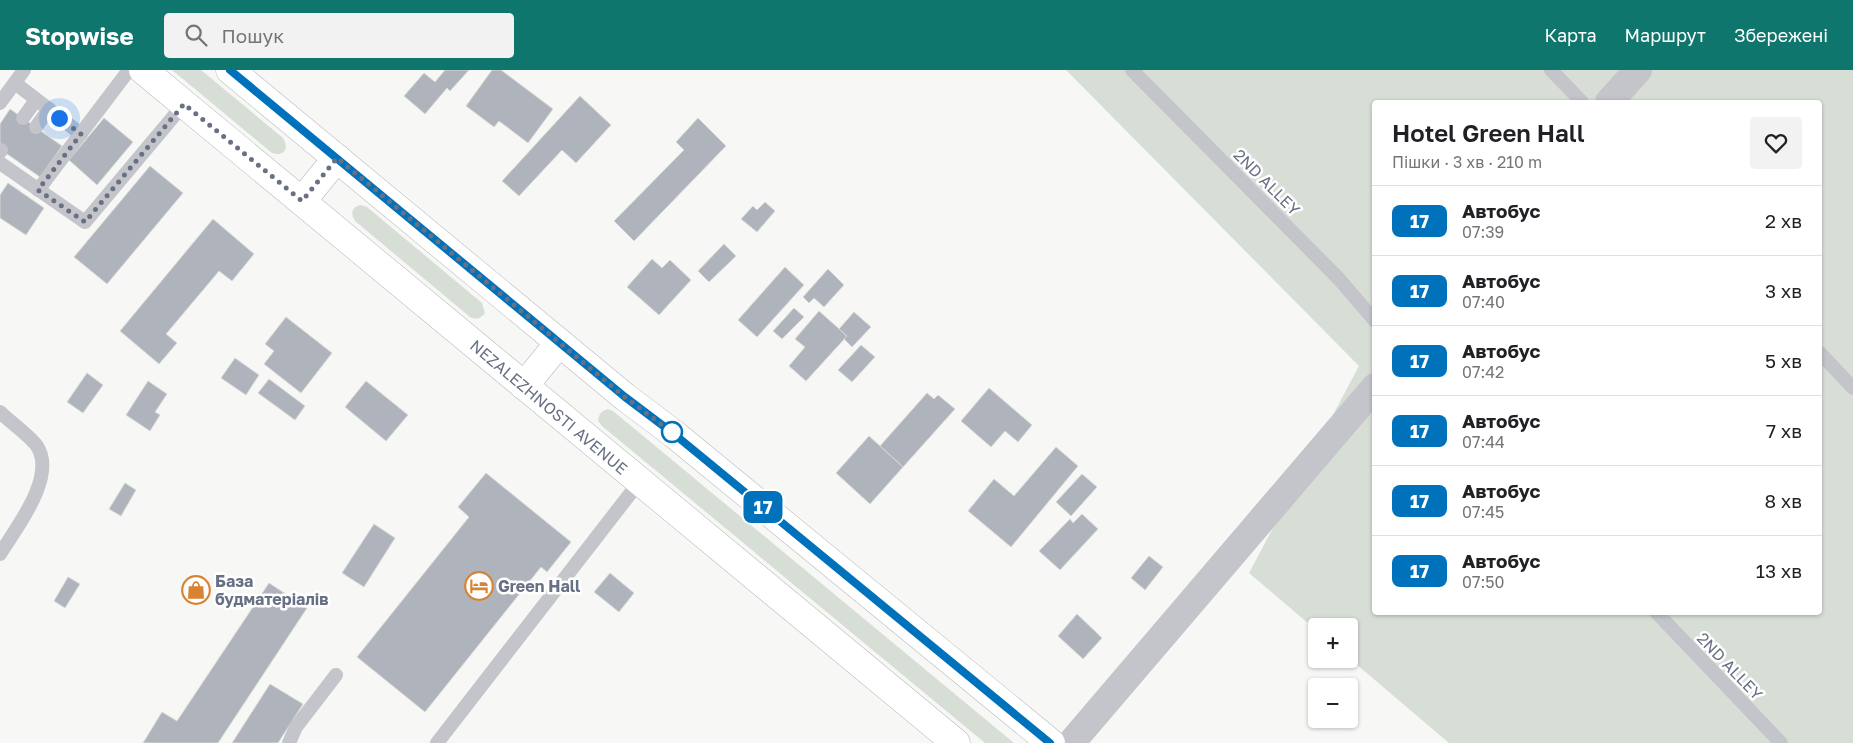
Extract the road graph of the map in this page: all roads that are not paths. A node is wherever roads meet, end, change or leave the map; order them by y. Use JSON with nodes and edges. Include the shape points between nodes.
{"nodes":[{"id":1,"x":24,"y":70,"type":"edge"},
{"id":2,"x":129,"y":70,"type":"edge"},
{"id":3,"x":143,"y":70,"type":"edge"},
{"id":4,"x":230,"y":70,"type":"edge"},
{"id":5,"x":1132,"y":70,"type":"edge"},
{"id":6,"x":1551,"y":70,"type":"edge"},
{"id":7,"x":1638,"y":70,"type":"edge"},
{"id":8,"x":15,"y":83,"type":"junction"},
{"id":9,"x":36,"y":100,"type":"junction"},
{"id":10,"x":1580,"y":100,"type":"edge"},
{"id":11,"x":1611,"y":100,"type":"edge"},
{"id":12,"x":0,"y":103,"type":"edge"},
{"id":13,"x":184,"y":104,"type":"junction"},
{"id":14,"x":49,"y":109,"type":"junction"},
{"id":15,"x":23,"y":118,"type":"dead end"},
{"id":16,"x":36,"y":127,"type":"dead end"},
{"id":17,"x":81,"y":134,"type":"junction"},
{"id":18,"x":5,"y":158,"type":"edge"},
{"id":19,"x":337,"y":158,"type":"junction"},
{"id":20,"x":38,"y":190,"type":"junction"},
{"id":21,"x":302,"y":201,"type":"junction"},
{"id":22,"x":1372,"y":318,"type":"edge"},
{"id":23,"x":559,"y":343,"type":"junction"},
{"id":24,"x":1822,"y":355,"type":"edge"},
{"id":25,"x":524,"y":386,"type":"junction"},
{"id":26,"x":1853,"y":388,"type":"edge"},
{"id":27,"x":1372,"y":391,"type":"edge"},
{"id":28,"x":0,"y":412,"type":"edge"},
{"id":29,"x":640,"y":481,"type":"junction"},
{"id":30,"x":0,"y":554,"type":"edge"},
{"id":31,"x":1659,"y":615,"type":"edge"},
{"id":32,"x":336,"y":675,"type":"dead end"},
{"id":33,"x":289,"y":743,"type":"edge"},
{"id":34,"x":437,"y":743,"type":"edge"},
{"id":35,"x":956,"y":743,"type":"edge"},
{"id":36,"x":1050,"y":743,"type":"edge"},
{"id":37,"x":1070,"y":743,"type":"edge"},
{"id":38,"x":1781,"y":743,"type":"edge"}],
"edges":[{"from":1,"to":8,"type":"lane"},
{"from":2,"to":17,"type":"lane"},
{"from":3,"to":13,"type":"main road","name":"NEZALEZHNOSTI AVENUE"},
{"from":4,"to":19,"type":"main road"},
{"from":5,"to":22,"type":"lane","name":"2ND ALLEY","via":[[1339,279]]},
{"from":6,"to":10,"type":"lane"},
{"from":7,"to":11,"type":"street"},
{"from":8,"to":9,"type":"lane"},
{"from":8,"to":12,"type":"lane"},
{"from":9,"to":14,"type":"lane"},
{"from":9,"to":15,"type":"lane"},
{"from":13,"to":20,"type":"lane","via":[[85,222]]},
{"from":13,"to":21,"type":"main road","name":"NEZALEZHNOSTI AVENUE"},
{"from":14,"to":16,"type":"lane"},
{"from":14,"to":17,"type":"lane"},
{"from":17,"to":20,"type":"lane"},
{"from":18,"to":20,"type":"lane"},
{"from":19,"to":21,"type":"main road"},
{"from":19,"to":23,"type":"main road"},
{"from":21,"to":25,"type":"main road","name":"NEZALEZHNOSTI AVENUE"},
{"from":23,"to":25,"type":"main road"},
{"from":23,"to":36,"type":"main road"},
{"from":24,"to":26,"type":"lane"},
{"from":25,"to":29,"type":"main road","name":"NEZALEZHNOSTI AVENUE"},
{"from":27,"to":37,"type":"street"},
{"from":28,"to":30,"type":"lane","via":[[37,446],[42,460],[42,474],[32,500]]},
{"from":29,"to":34,"type":"lane"},
{"from":29,"to":35,"type":"main road","name":"NEZALEZHNOSTI AVENUE"},
{"from":31,"to":38,"type":"lane","name":"2ND ALLEY"},
{"from":32,"to":33,"type":"lane","via":[[296,727]]}]}
